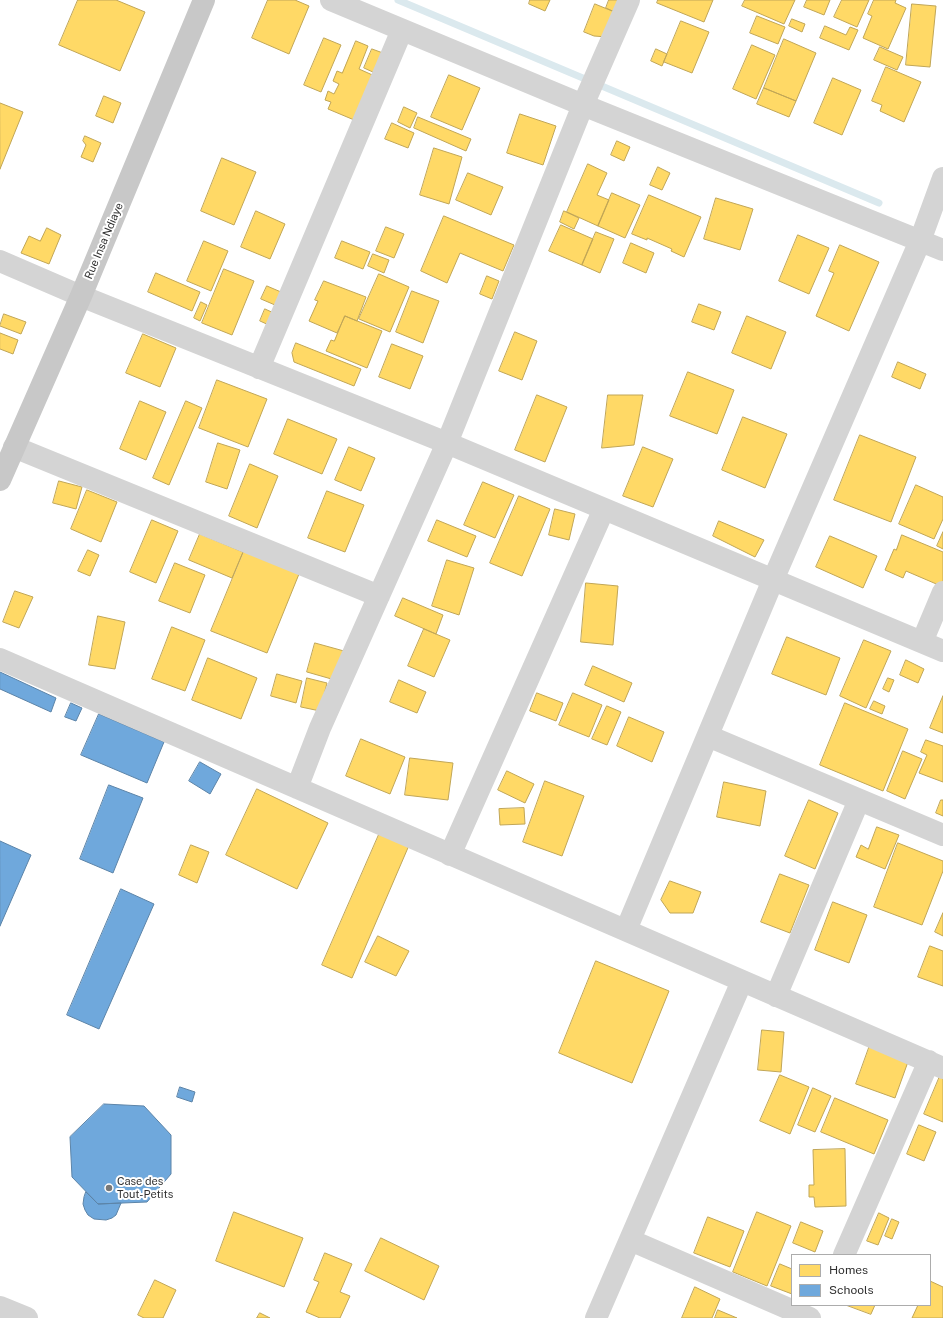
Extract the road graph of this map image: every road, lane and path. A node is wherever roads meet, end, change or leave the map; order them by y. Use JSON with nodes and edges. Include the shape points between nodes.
{"nodes":[{"id":1,"x":204,"y":0,"type":"edge"},
{"id":2,"x":331,"y":0,"type":"edge"},
{"id":3,"x":629,"y":0,"type":"edge"},
{"id":4,"x":402,"y":30,"type":"junction"},
{"id":5,"x":583,"y":105,"type":"junction"},
{"id":6,"x":943,"y":178,"type":"edge"},
{"id":7,"x":920,"y":241,"type":"junction"},
{"id":8,"x":943,"y":250,"type":"edge"},
{"id":9,"x":0,"y":261,"type":"edge"},
{"id":10,"x":81,"y":296,"type":"junction"},
{"id":11,"x":259,"y":368,"type":"junction"},
{"id":12,"x":447,"y":443,"type":"junction"},
{"id":13,"x":14,"y":447,"type":"junction"},
{"id":14,"x":0,"y":480,"type":"edge"},
{"id":15,"x":604,"y":509,"type":"junction"},
{"id":16,"x":773,"y":580,"type":"junction"},
{"id":17,"x":943,"y":592,"type":"edge"},
{"id":18,"x":379,"y":596,"type":"junction"},
{"id":19,"x":922,"y":642,"type":"junction"},
{"id":20,"x":943,"y":651,"type":"edge"},
{"id":21,"x":0,"y":659,"type":"edge"},
{"id":22,"x":708,"y":736,"type":"junction"},
{"id":23,"x":297,"y":788,"type":"junction"},
{"id":24,"x":859,"y":800,"type":"junction"},
{"id":25,"x":943,"y":835,"type":"edge"},
{"id":26,"x":450,"y":855,"type":"junction"},
{"id":27,"x":626,"y":930,"type":"junction"},
{"id":28,"x":742,"y":981,"type":"junction"},
{"id":29,"x":776,"y":996,"type":"junction"},
{"id":30,"x":936,"y":1065,"type":"edge"},
{"id":31,"x":630,"y":1240,"type":"junction"},
{"id":32,"x":844,"y":1254,"type":"edge"},
{"id":33,"x":822,"y":1306,"type":"edge"},
{"id":34,"x":0,"y":1307,"type":"edge"},
{"id":35,"x":27,"y":1318,"type":"edge"},
{"id":36,"x":596,"y":1318,"type":"edge"},
{"id":37,"x":810,"y":1318,"type":"edge"},
{"id":38,"x":817,"y":1318,"type":"edge"}],
"edges":[{"from":1,"to":10,"type":"main road","name":"Rue Insa Ndiaye"},
{"from":2,"to":4,"type":"street"},
{"from":3,"to":5,"type":"street"},
{"from":4,"to":5,"type":"street"},
{"from":4,"to":11,"type":"street"},
{"from":5,"to":7,"type":"street"},
{"from":5,"to":12,"type":"street"},
{"from":6,"to":7,"type":"street"},
{"from":7,"to":8,"type":"street"},
{"from":7,"to":16,"type":"street"},
{"from":9,"to":10,"type":"street"},
{"from":10,"to":11,"type":"street"},
{"from":10,"to":13,"type":"main road","name":"Rue Insa Ndiaye"},
{"from":11,"to":12,"type":"street"},
{"from":12,"to":15,"type":"street"},
{"from":12,"to":18,"type":"street"},
{"from":13,"to":14,"type":"main road","name":"Rue Insa Ndiaye"},
{"from":13,"to":18,"type":"street"},
{"from":15,"to":16,"type":"street"},
{"from":15,"to":26,"type":"street"},
{"from":16,"to":19,"type":"street"},
{"from":16,"to":22,"type":"street"},
{"from":17,"to":19,"type":"street"},
{"from":18,"to":23,"type":"street","via":[[320,728]]},
{"from":19,"to":20,"type":"street"},
{"from":21,"to":23,"type":"street"},
{"from":22,"to":24,"type":"street"},
{"from":22,"to":27,"type":"street"},
{"from":23,"to":26,"type":"street"},
{"from":24,"to":25,"type":"street"},
{"from":24,"to":29,"type":"street"},
{"from":26,"to":27,"type":"street"},
{"from":27,"to":28,"type":"street"},
{"from":28,"to":29,"type":"street"},
{"from":28,"to":31,"type":"street"},
{"from":29,"to":30,"type":"street"},
{"from":30,"to":32,"type":"street"},
{"from":31,"to":36,"type":"street"},
{"from":31,"to":37,"type":"street"},
{"from":33,"to":38,"type":"street"},
{"from":34,"to":35,"type":"street"}]}
